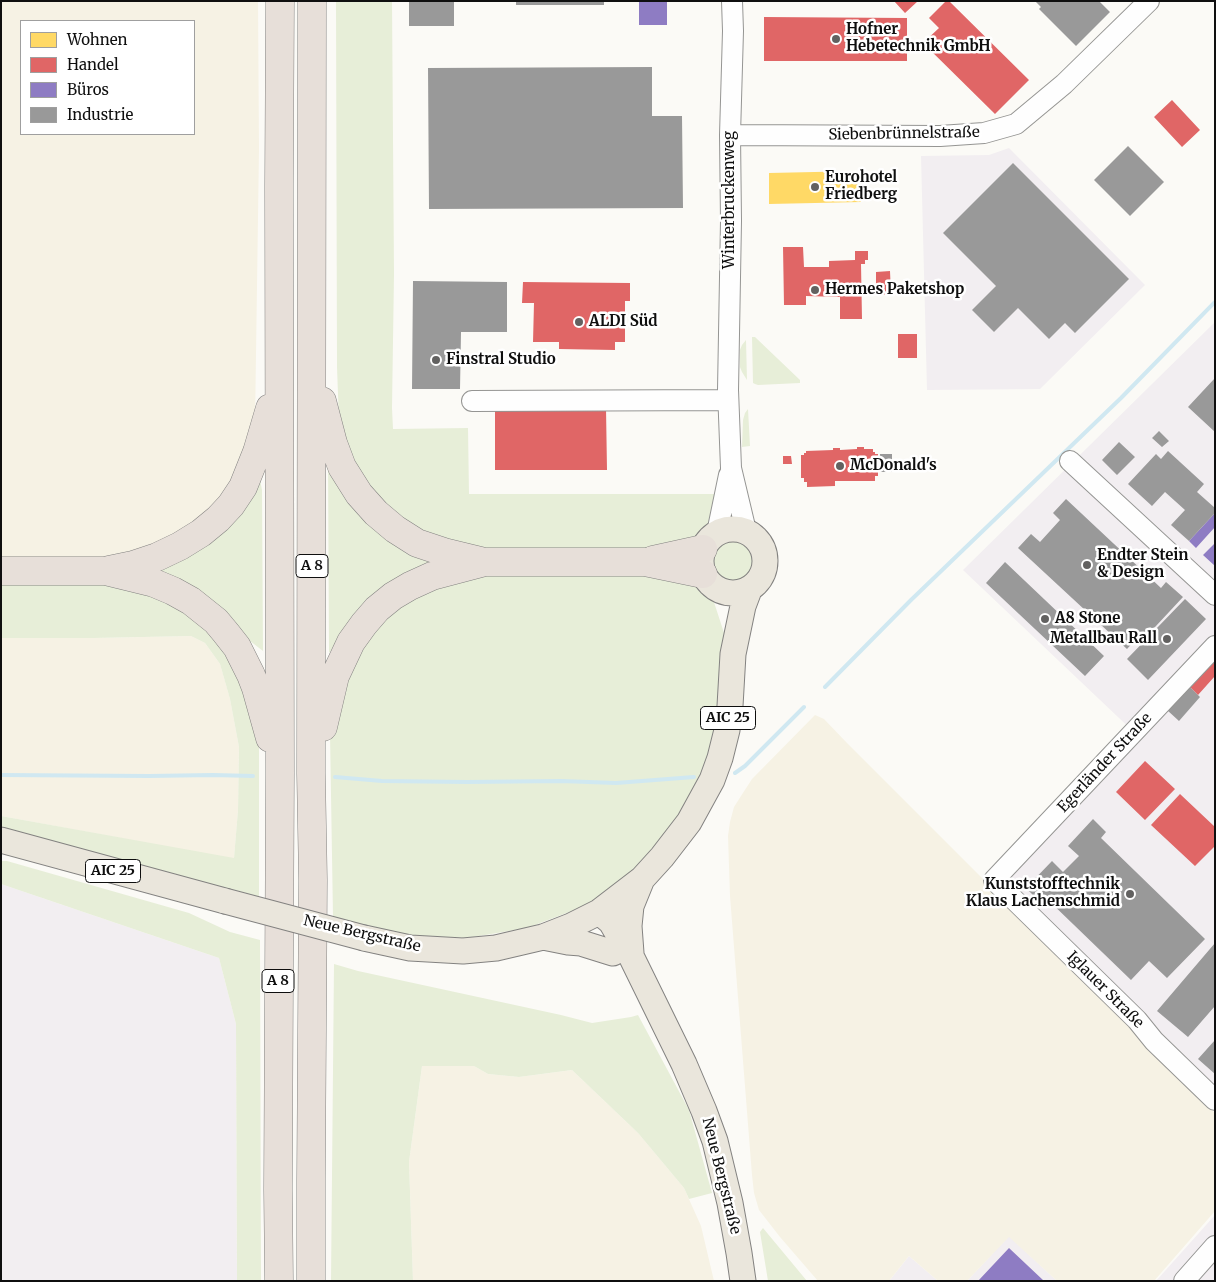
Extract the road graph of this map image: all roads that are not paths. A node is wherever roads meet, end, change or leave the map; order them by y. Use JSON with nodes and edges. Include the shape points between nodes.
{"nodes":[{"id":1,"x":280,"y":1,"type":"edge"},
{"id":2,"x":312,"y":1,"type":"edge"},
{"id":3,"x":732,"y":1,"type":"edge"},
{"id":4,"x":1149,"y":1,"type":"edge"},
{"id":5,"x":730,"y":135,"type":"junction"},
{"id":6,"x":312,"y":360,"type":"junction"},
{"id":7,"x":280,"y":367,"type":"junction"},
{"id":8,"x":728,"y":400,"type":"junction"},
{"id":9,"x":472,"y":401,"type":"dead end"},
{"id":10,"x":1070,"y":461,"type":"dead end"},
{"id":11,"x":731,"y":468,"type":"junction"},
{"id":12,"x":746,"y":531,"type":"junction"},
{"id":13,"x":711,"y":561,"type":"junction"},
{"id":14,"x":485,"y":562,"type":"junction"},
{"id":15,"x":1,"y":571,"type":"edge"},
{"id":16,"x":105,"y":571,"type":"junction"},
{"id":17,"x":749,"y":590,"type":"junction"},
{"id":18,"x":1215,"y":595,"type":"edge"},
{"id":19,"x":1215,"y":646,"type":"edge"},
{"id":20,"x":733,"y":654,"type":"junction"},
{"id":21,"x":280,"y":773,"type":"junction"},
{"id":22,"x":312,"y":773,"type":"junction"},
{"id":23,"x":1,"y":840,"type":"edge"},
{"id":24,"x":642,"y":879,"type":"junction"},
{"id":25,"x":994,"y":880,"type":"joint"},
{"id":26,"x":599,"y":912,"type":"junction"},
{"id":27,"x":543,"y":937,"type":"junction"},
{"id":28,"x":622,"y":954,"type":"junction"},
{"id":29,"x":1215,"y":1100,"type":"edge"},
{"id":30,"x":1215,"y":1246,"type":"edge"},
{"id":31,"x":279,"y":1281,"type":"edge"},
{"id":32,"x":311,"y":1281,"type":"edge"},
{"id":33,"x":743,"y":1281,"type":"edge"},
{"id":34,"x":1184,"y":1281,"type":"edge"}],
"edges":[{"from":1,"to":7,"type":"highway","number":"A 8"},
{"from":2,"to":6,"type":"highway","number":"A 8"},
{"from":3,"to":5,"type":"street","name":"Winterbruckenweg"},
{"from":4,"to":5,"type":"street","name":"Siebenbrünnelstraße","via":[[1064,84],[1016,124],[984,133],[940,136]]},
{"from":5,"to":8,"type":"street","name":"Winterbruckenweg"},
{"from":6,"to":14,"type":"highway","via":[[337,456],[367,504],[386,522],[417,543]]},
{"from":6,"to":22,"type":"highway","number":"A 8"},
{"from":7,"to":16,"type":"highway","via":[[258,452],[243,488],[231,505],[201,533],[180,546],[157,557]]},
{"from":7,"to":21,"type":"highway","number":"A 8"},
{"from":8,"to":9,"type":"street"},
{"from":8,"to":11,"type":"street","name":"Winterbruckenweg"},
{"from":10,"to":18,"type":"street"},
{"from":11,"to":12,"type":"street","name":"Winterbruckenweg"},
{"from":11,"to":13,"type":"street","name":"Winterbruckenweg"},
{"from":12,"to":13,"type":"main road","via":[[726,529]]},
{"from":12,"to":17,"type":"main road","via":[[761,544],[766,565],[757,584]]},
{"from":13,"to":14,"type":"highway"},
{"from":13,"to":17,"type":"main road","via":[[729,594]]},
{"from":13,"to":20,"type":"main road","name":"Winterbruckenweg","number":"AIC 25"},
{"from":14,"to":22,"type":"highway","via":[[432,576],[410,586],[377,609],[364,624],[351,642],[335,676]]},
{"from":15,"to":16,"type":"highway"},
{"from":16,"to":21,"type":"highway","via":[[174,591],[204,610],[226,632],[251,675]]},
{"from":17,"to":20,"type":"main road","name":"Winterbruckenweg","number":"AIC 25"},
{"from":19,"to":25,"type":"street","name":"Egerländer Straße"},
{"from":20,"to":24,"type":"main road","name":"Winterbruckenweg","number":"AIC 25","via":[[727,730],[712,780],[690,822]]},
{"from":21,"to":31,"type":"highway","number":"A 8"},
{"from":22,"to":32,"type":"highway","number":"A 8"},
{"from":23,"to":27,"type":"main road","name":"Neue Bergstraße","number":"AIC 25","bridge":true,"via":[[410,948],[463,951],[496,948]]},
{"from":24,"to":26,"type":"main road","name":"Winterbruckenweg","number":"AIC 25"},
{"from":24,"to":28,"type":"main road","number":"AIC 25","via":[[631,906]]},
{"from":25,"to":29,"type":"street","name":"Iglauer Straße"},
{"from":26,"to":27,"type":"main road","name":"Neue Bergstraße","number":"AIC 25"},
{"from":26,"to":28,"type":"main road","number":"AIC 25","via":[[599,930]]},
{"from":27,"to":28,"type":"main road","number":"AIC 25"},
{"from":28,"to":33,"type":"main road","name":"Neue Bergstraße","number":"AIC 25","via":[[688,1073],[715,1141]]},
{"from":30,"to":34,"type":"street"}]}
